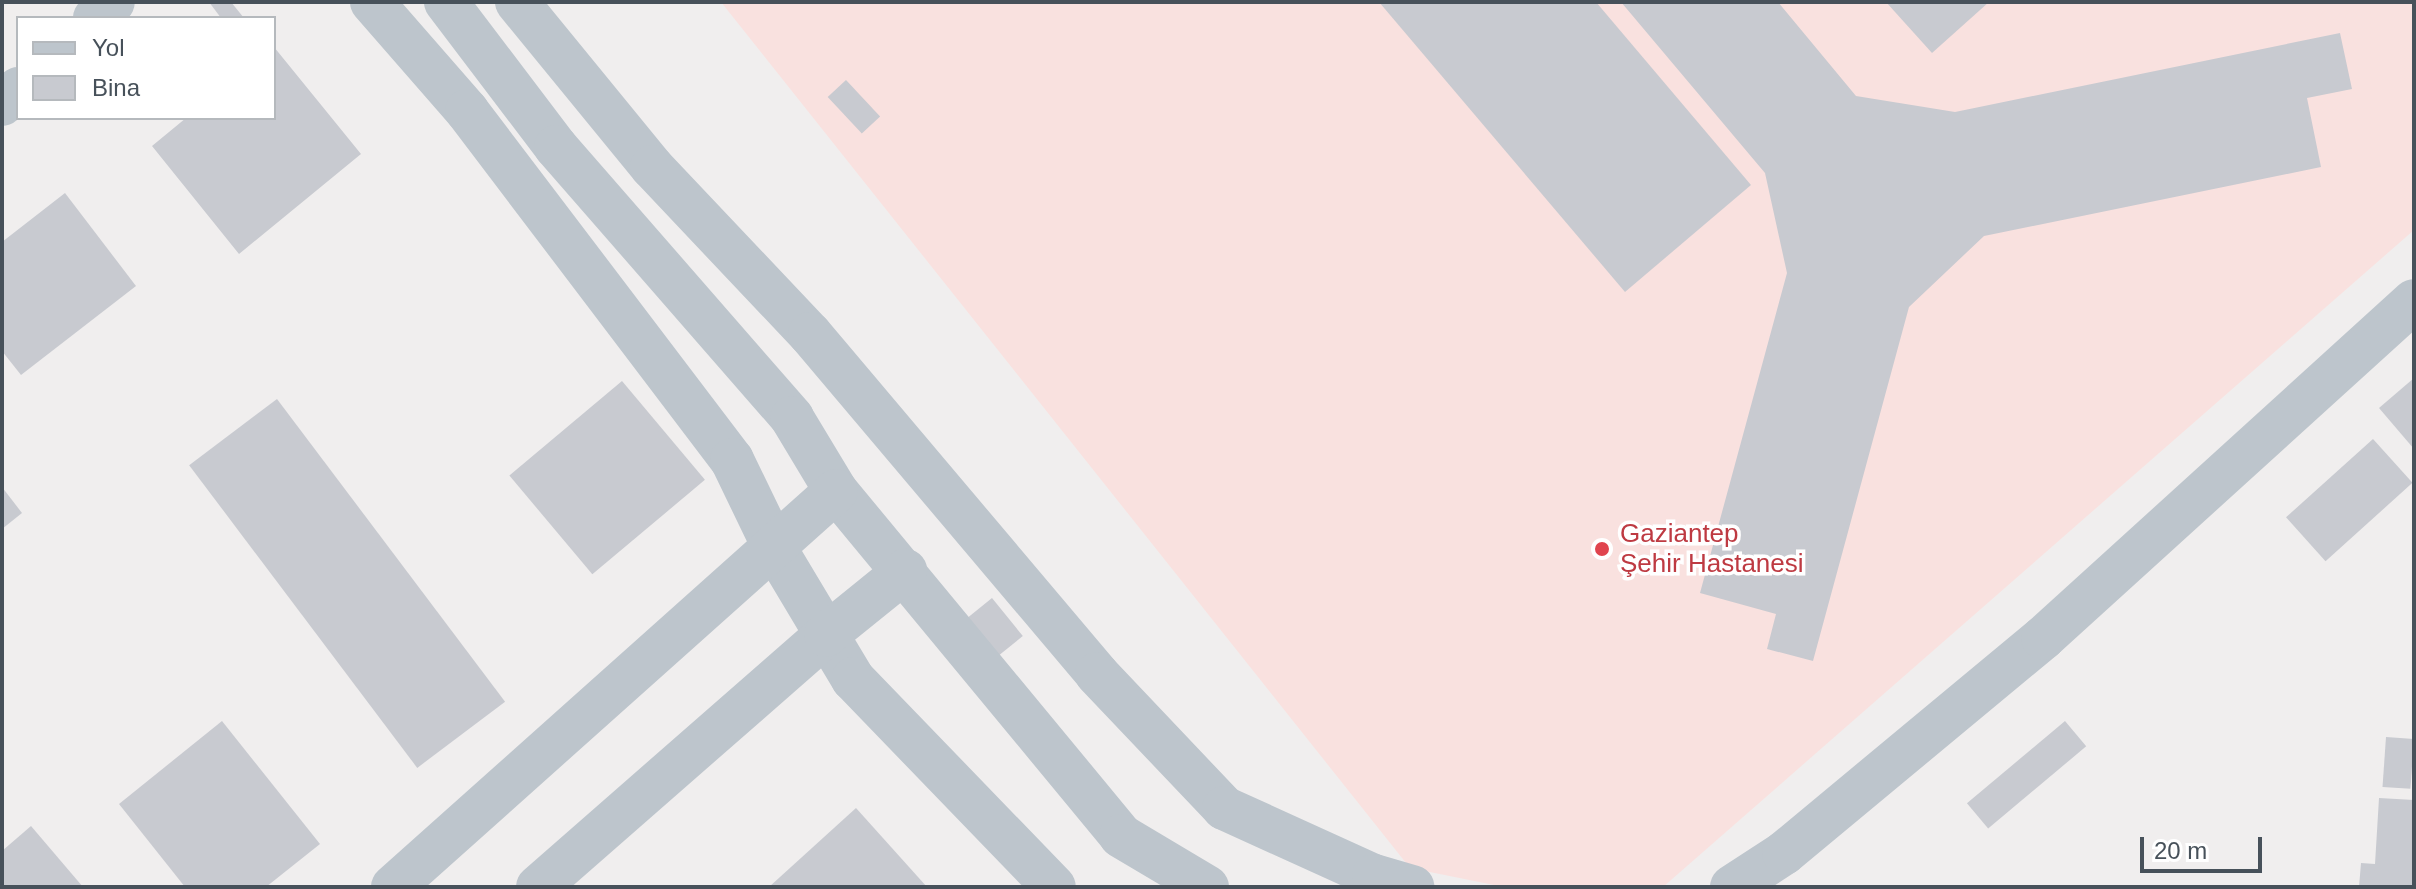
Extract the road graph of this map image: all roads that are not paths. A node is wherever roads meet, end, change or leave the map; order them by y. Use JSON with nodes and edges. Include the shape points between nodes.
{"nodes":[{"id":1,"x":113,"y":2,"type":"edge"},
{"id":2,"x":372,"y":2,"type":"edge"},
{"id":3,"x":446,"y":2,"type":"edge"},
{"id":4,"x":517,"y":2,"type":"edge"},
{"id":5,"x":97,"y":16,"type":"edge"},
{"id":6,"x":2414,"y":301,"type":"edge"},
{"id":7,"x":836,"y":491,"type":"junction"},
{"id":8,"x":774,"y":547,"type":"junction"},
{"id":9,"x":905,"y":571,"type":"junction"},
{"id":10,"x":826,"y":635,"type":"junction"},
{"id":11,"x":393,"y":887,"type":"edge"},
{"id":12,"x":538,"y":887,"type":"edge"},
{"id":13,"x":1054,"y":887,"type":"edge"},
{"id":14,"x":1207,"y":887,"type":"edge"},
{"id":15,"x":1412,"y":887,"type":"edge"},
{"id":16,"x":1732,"y":887,"type":"edge"}],
"edges":[{"from":1,"to":5,"type":"street"},
{"from":2,"to":8,"type":"street","via":[[467,111],[732,460]]},
{"from":3,"to":7,"type":"street","via":[[556,147],[792,418]]},
{"from":4,"to":15,"type":"street","via":[[652,167],[810,334],[1097,674],[1224,808],[1374,876]]},
{"from":6,"to":16,"type":"street","via":[[2043,638],[1784,853]]},
{"from":7,"to":8,"type":"street"},
{"from":7,"to":9,"type":"street"},
{"from":8,"to":10,"type":"street"},
{"from":8,"to":11,"type":"street"},
{"from":9,"to":10,"type":"street"},
{"from":9,"to":14,"type":"street","via":[[1121,836]]},
{"from":10,"to":12,"type":"street"},
{"from":10,"to":13,"type":"street","via":[[853,679]]}]}
